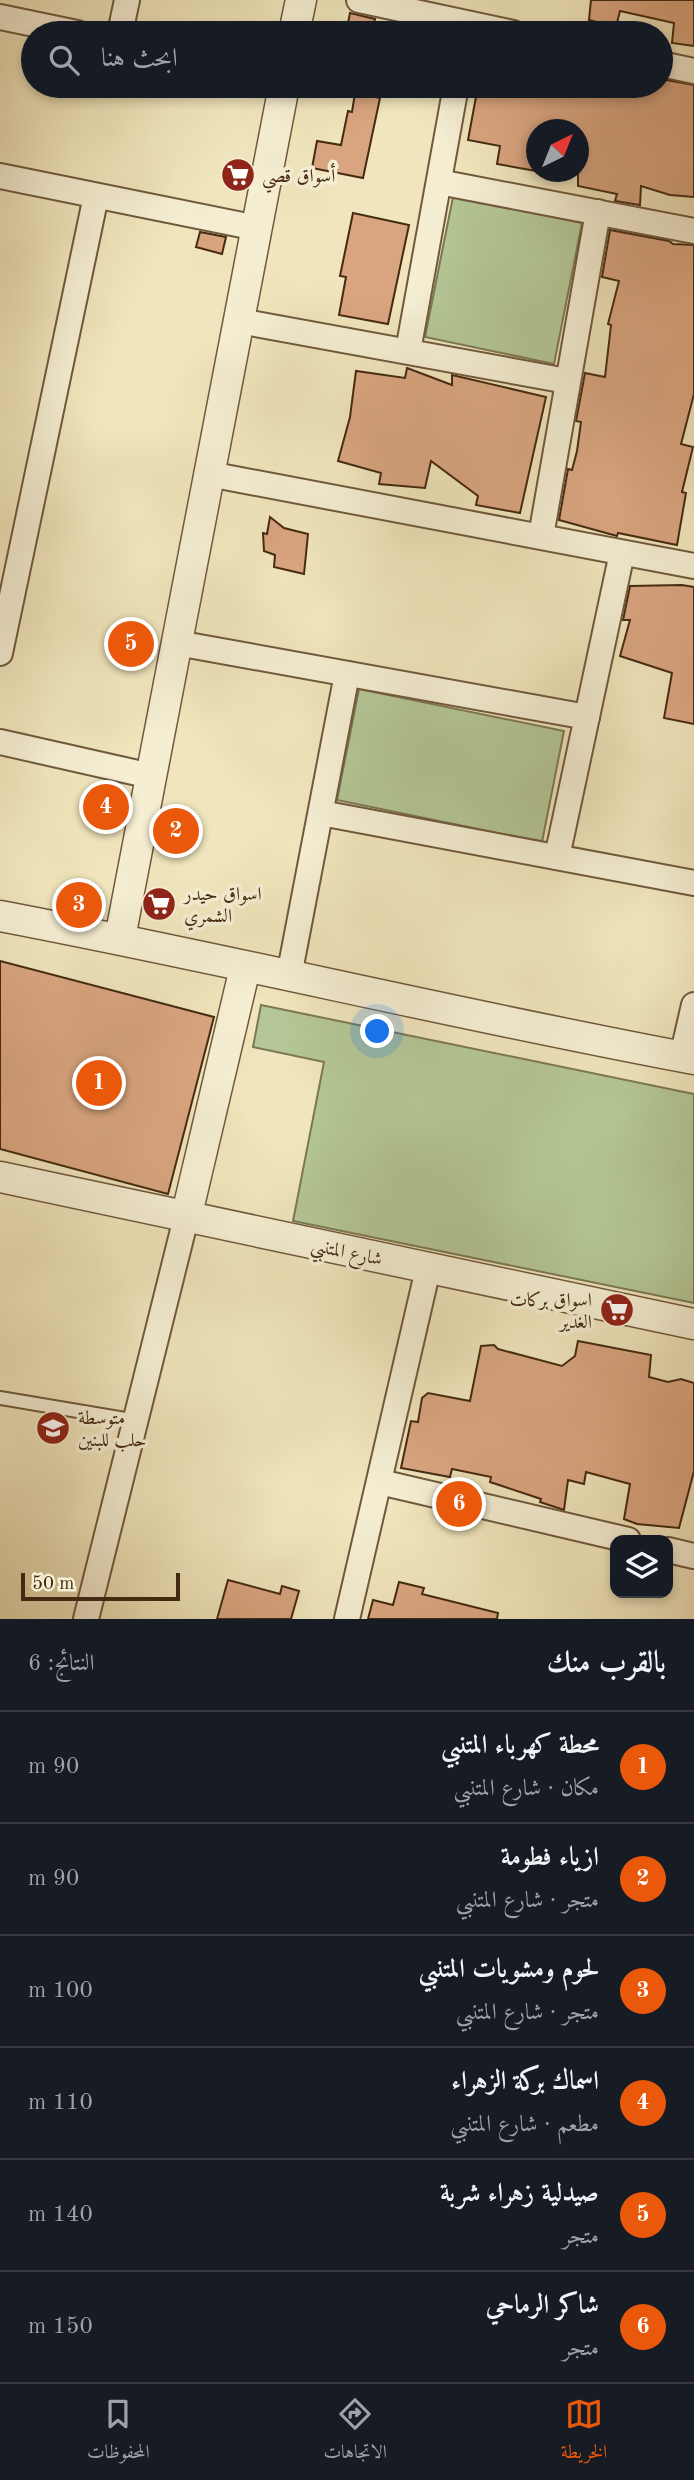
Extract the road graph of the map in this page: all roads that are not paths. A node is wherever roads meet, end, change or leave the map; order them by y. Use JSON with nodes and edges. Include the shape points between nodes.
{"nodes":[{"id":1,"x":127,"y":0,"type":"edge"},
{"id":2,"x":301,"y":0,"type":"edge"},
{"id":3,"x":359,"y":0,"type":"edge"},
{"id":4,"x":0,"y":17,"type":"edge"},
{"id":5,"x":21,"y":21,"type":"edge"},
{"id":6,"x":123,"y":21,"type":"edge"},
{"id":7,"x":297,"y":21,"type":"edge"},
{"id":8,"x":437,"y":21,"type":"edge"},
{"id":9,"x":673,"y":67,"type":"edge"},
{"id":10,"x":694,"y":71,"type":"edge"},
{"id":11,"x":282,"y":98,"type":"edge"},
{"id":12,"x":454,"y":98,"type":"edge"},
{"id":13,"x":0,"y":176,"type":"edge"},
{"id":14,"x":439,"y":183,"type":"junction"},
{"id":15,"x":96,"y":195,"type":"junction"},
{"id":16,"x":598,"y":212,"type":"junction"},
{"id":17,"x":257,"y":228,"type":"junction"},
{"id":18,"x":694,"y":231,"type":"edge"},
{"id":19,"x":239,"y":321,"type":"junction"},
{"id":20,"x":408,"y":351,"type":"junction"},
{"id":21,"x":567,"y":381,"type":"junction"},
{"id":22,"x":209,"y":474,"type":"junction"},
{"id":23,"x":541,"y":536,"type":"junction"},
{"id":24,"x":622,"y":552,"type":"junction"},
{"id":25,"x":694,"y":566,"type":"edge"},
{"id":26,"x":177,"y":643,"type":"junction"},
{"id":27,"x":0,"y":653,"type":"edge"},
{"id":28,"x":348,"y":674,"type":"junction"},
{"id":29,"x":587,"y":718,"type":"junction"},
{"id":30,"x":0,"y":742,"type":"edge"},
{"id":31,"x":151,"y":776,"type":"junction"},
{"id":32,"x":321,"y":813,"type":"junction"},
{"id":33,"x":557,"y":857,"type":"junction"},
{"id":34,"x":694,"y":883,"type":"edge"},
{"id":35,"x":0,"y":916,"type":"edge"},
{"id":36,"x":120,"y":938,"type":"junction"},
{"id":37,"x":245,"y":968,"type":"junction"},
{"id":38,"x":289,"y":976,"type":"junction"},
{"id":39,"x":694,"y":1005,"type":"edge"},
{"id":40,"x":688,"y":1058,"type":"edge"},
{"id":41,"x":0,"y":1177,"type":"edge"},
{"id":42,"x":186,"y":1218,"type":"junction"},
{"id":43,"x":428,"y":1269,"type":"junction"},
{"id":44,"x":694,"y":1324,"type":"edge"},
{"id":45,"x":0,"y":1398,"type":"edge"},
{"id":46,"x":137,"y":1420,"type":"junction"},
{"id":47,"x":380,"y":1482,"type":"junction"},
{"id":48,"x":610,"y":1536,"type":"edge"},
{"id":49,"x":673,"y":1551,"type":"edge"},
{"id":50,"x":694,"y":1556,"type":"edge"},
{"id":51,"x":86,"y":1619,"type":"edge"},
{"id":52,"x":348,"y":1619,"type":"edge"}],
"edges":[{"from":1,"to":6,"type":"street"},
{"from":2,"to":7,"type":"street"},
{"from":3,"to":8,"type":"street"},
{"from":4,"to":5,"type":"street"},
{"from":9,"to":10,"type":"street"},
{"from":11,"to":17,"type":"street"},
{"from":12,"to":14,"type":"street"},
{"from":13,"to":15,"type":"street"},
{"from":14,"to":16,"type":"street"},
{"from":14,"to":20,"type":"street"},
{"from":15,"to":17,"type":"street"},
{"from":15,"to":27,"type":"street"},
{"from":16,"to":18,"type":"street"},
{"from":16,"to":21,"type":"street"},
{"from":17,"to":19,"type":"street"},
{"from":19,"to":20,"type":"street"},
{"from":19,"to":22,"type":"street"},
{"from":20,"to":21,"type":"street"},
{"from":21,"to":23,"type":"street"},
{"from":22,"to":23,"type":"street"},
{"from":22,"to":26,"type":"street"},
{"from":23,"to":24,"type":"street"},
{"from":24,"to":25,"type":"street"},
{"from":24,"to":29,"type":"street"},
{"from":26,"to":28,"type":"street"},
{"from":26,"to":31,"type":"street"},
{"from":28,"to":29,"type":"street"},
{"from":28,"to":32,"type":"street"},
{"from":29,"to":33,"type":"street"},
{"from":30,"to":31,"type":"street"},
{"from":31,"to":36,"type":"street"},
{"from":32,"to":33,"type":"street"},
{"from":32,"to":38,"type":"street"},
{"from":33,"to":34,"type":"street"},
{"from":35,"to":36,"type":"street"},
{"from":36,"to":37,"type":"street"},
{"from":37,"to":38,"type":"street"},
{"from":37,"to":42,"type":"street"},
{"from":38,"to":40,"type":"street"},
{"from":39,"to":40,"type":"street"},
{"from":41,"to":42,"type":"street","name":"شارع المتنبي"},
{"from":42,"to":43,"type":"street","name":"شارع المتنبي"},
{"from":42,"to":46,"type":"street"},
{"from":43,"to":44,"type":"street","name":"شارع المتنبي"},
{"from":43,"to":47,"type":"street"},
{"from":45,"to":46,"type":"lane"},
{"from":46,"to":51,"type":"street"},
{"from":47,"to":48,"type":"street"},
{"from":47,"to":52,"type":"street"},
{"from":49,"to":50,"type":"street"}]}
